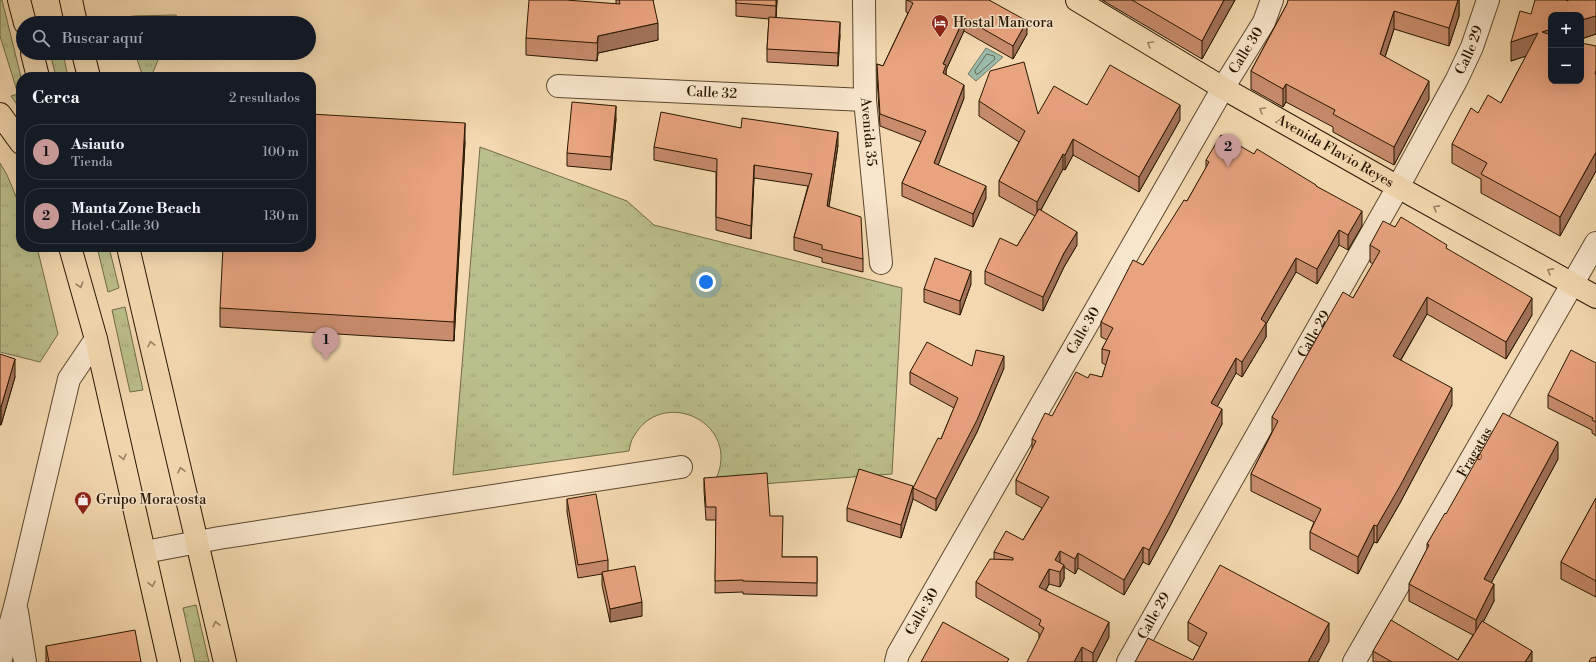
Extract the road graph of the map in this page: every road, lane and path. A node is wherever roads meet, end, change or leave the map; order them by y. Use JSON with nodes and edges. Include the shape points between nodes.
{"nodes":[{"id":1,"x":19,"y":0,"type":"edge"},
{"id":2,"x":71,"y":0,"type":"edge"},
{"id":3,"x":864,"y":0,"type":"edge"},
{"id":4,"x":1078,"y":0,"type":"edge"},
{"id":5,"x":1272,"y":0,"type":"edge"},
{"id":6,"x":1488,"y":0,"type":"edge"},
{"id":7,"x":22,"y":16,"type":"edge"},
{"id":8,"x":74,"y":16,"type":"edge"},
{"id":9,"x":34,"y":60,"type":"edge"},
{"id":10,"x":85,"y":60,"type":"edge"},
{"id":11,"x":37,"y":72,"type":"edge"},
{"id":12,"x":88,"y":72,"type":"edge"},
{"id":13,"x":558,"y":86,"type":"dead end"},
{"id":14,"x":1223,"y":88,"type":"junction"},
{"id":15,"x":865,"y":100,"type":"junction"},
{"id":16,"x":0,"y":114,"type":"edge"},
{"id":17,"x":16,"y":136,"type":"edge"},
{"id":18,"x":1398,"y":187,"type":"junction"},
{"id":19,"x":1596,"y":243,"type":"edge"},
{"id":20,"x":71,"y":252,"type":"edge"},
{"id":21,"x":129,"y":252,"type":"edge"},
{"id":22,"x":881,"y":263,"type":"dead end"},
{"id":23,"x":1572,"y":283,"type":"junction"},
{"id":24,"x":1596,"y":297,"type":"edge"},
{"id":25,"x":96,"y":339,"type":"junction"},
{"id":26,"x":681,"y":466,"type":"dead end"},
{"id":27,"x":197,"y":542,"type":"junction"},
{"id":28,"x":145,"y":552,"type":"junction"},
{"id":29,"x":16,"y":603,"type":"junction"},
{"id":30,"x":0,"y":662,"type":"edge"},
{"id":31,"x":25,"y":662,"type":"edge"},
{"id":32,"x":170,"y":662,"type":"edge"},
{"id":33,"x":225,"y":662,"type":"edge"},
{"id":34,"x":896,"y":662,"type":"edge"},
{"id":35,"x":1128,"y":662,"type":"edge"},
{"id":36,"x":1354,"y":662,"type":"edge"}],
"edges":[{"from":1,"to":7,"type":"main road"},
{"from":2,"to":8,"type":"main road"},
{"from":3,"to":15,"type":"street","name":"Avenida 35"},
{"from":14,"to":4,"type":"main road","name":"Avenida Flavio Reyes","one_way":true},
{"from":5,"to":14,"type":"street","name":"Calle 30","via":[[1264,22]]},
{"from":6,"to":18,"type":"street","name":"Calle 29","via":[[1472,47],[1457,79]]},
{"from":9,"to":11,"type":"main road"},
{"from":10,"to":12,"type":"main road"},
{"from":13,"to":15,"type":"street","name":"Calle 32"},
{"from":18,"to":14,"type":"main road","name":"Avenida Flavio Reyes","one_way":true},
{"from":14,"to":34,"type":"street","name":"Calle 30","via":[[898,654]]},
{"from":15,"to":22,"type":"street","name":"Avenida 35"},
{"from":16,"to":17,"type":"main road"},
{"from":23,"to":18,"type":"main road","name":"Avenida Flavio Reyes","one_way":true},
{"from":18,"to":35,"type":"street","name":"Calle 29"},
{"from":19,"to":23,"type":"street","name":"Fragatas"},
{"from":20,"to":25,"type":"main road","one_way":true},
{"from":27,"to":21,"type":"main road","one_way":true},
{"from":23,"to":24,"type":"main road","name":"Avenida Flavio Reyes"},
{"from":23,"to":36,"type":"street","name":"Fragatas"},
{"from":25,"to":28,"type":"main road","one_way":true},
{"from":25,"to":29,"type":"street","via":[[69,379]]},
{"from":26,"to":27,"type":"street"},
{"from":27,"to":28,"type":"street"},
{"from":33,"to":27,"type":"main road","one_way":true},
{"from":28,"to":32,"type":"main road","one_way":true},
{"from":29,"to":30,"type":"street"},
{"from":29,"to":31,"type":"street"}]}
